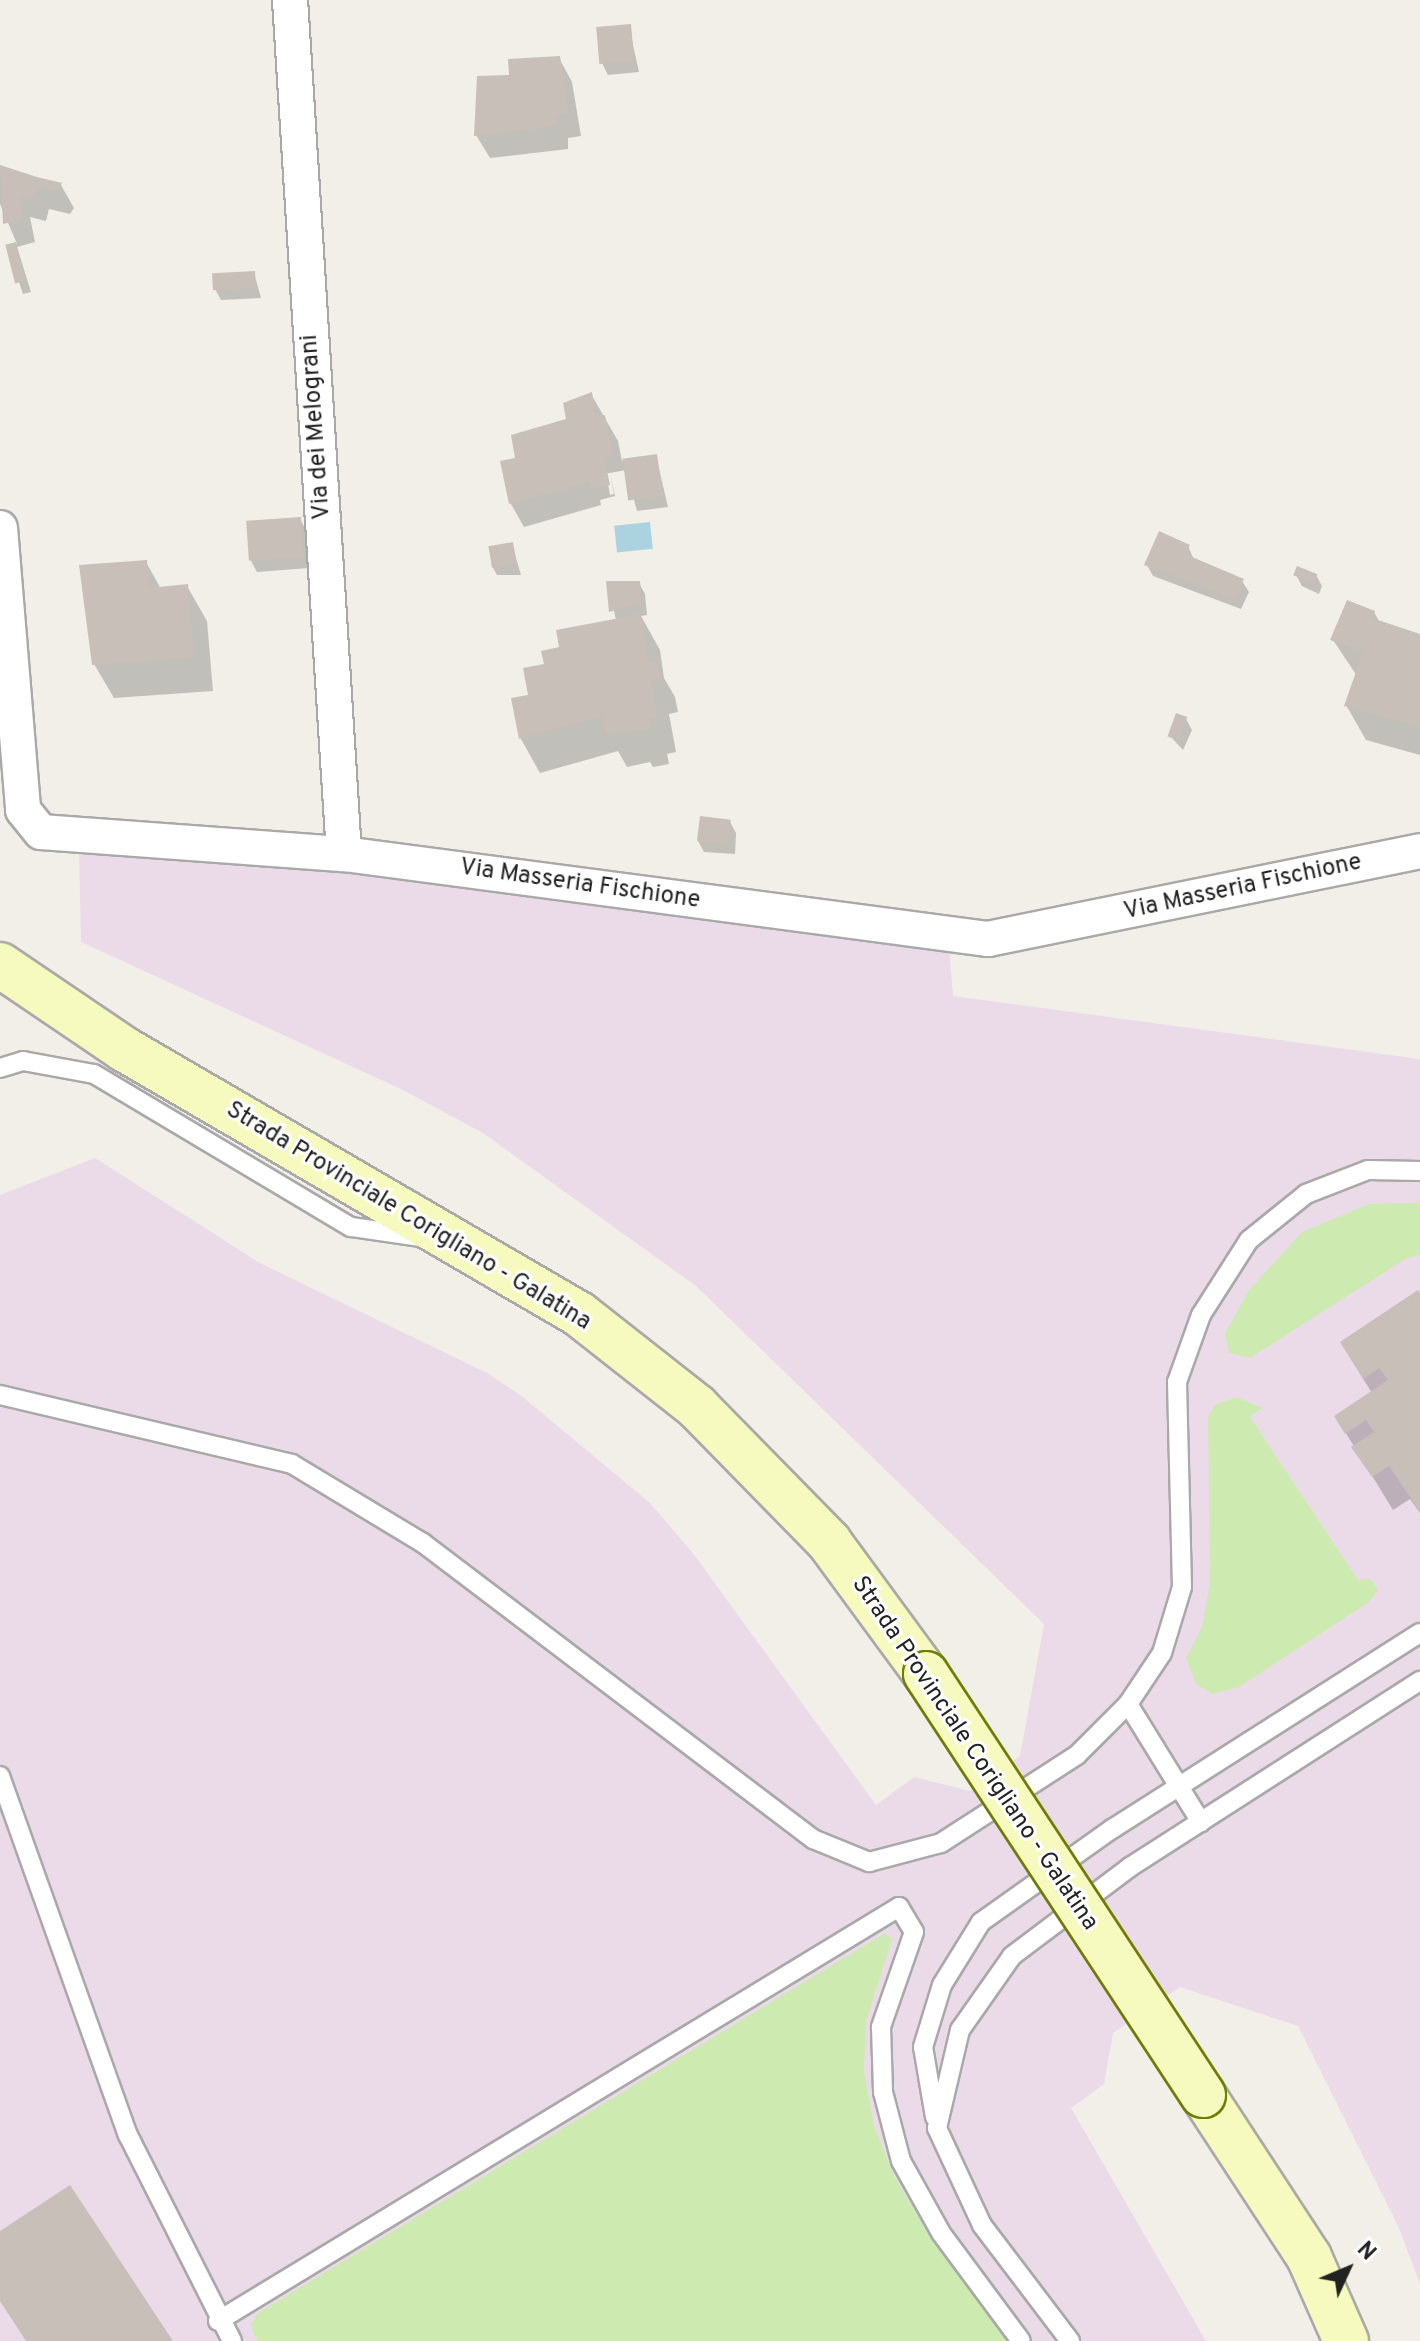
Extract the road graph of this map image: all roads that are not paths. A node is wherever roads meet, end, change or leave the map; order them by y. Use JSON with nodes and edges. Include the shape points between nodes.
{"nodes":[{"id":1,"x":290,"y":0,"type":"edge"},
{"id":2,"x":0,"y":528,"type":"edge"},
{"id":3,"x":1420,"y":851,"type":"edge"},
{"id":4,"x":344,"y":854,"type":"junction"},
{"id":5,"x":0,"y":965,"type":"edge"},
{"id":6,"x":0,"y":1068,"type":"edge"},
{"id":7,"x":1420,"y":1171,"type":"edge"},
{"id":8,"x":456,"y":1243,"type":"junction"},
{"id":9,"x":0,"y":1395,"type":"edge"},
{"id":10,"x":1420,"y":1633,"type":"edge"},
{"id":11,"x":1420,"y":1681,"type":"edge"},
{"id":12,"x":1128,"y":1704,"type":"junction"},
{"id":13,"x":0,"y":1776,"type":"edge"},
{"id":14,"x":1179,"y":1786,"type":"junction"},
{"id":15,"x":1201,"y":1822,"type":"junction"},
{"id":16,"x":937,"y":2128,"type":"junction"},
{"id":17,"x":218,"y":2321,"type":"junction"},
{"id":18,"x":232,"y":2341,"type":"edge"},
{"id":19,"x":1021,"y":2341,"type":"edge"},
{"id":20,"x":1070,"y":2341,"type":"edge"},
{"id":21,"x":1346,"y":2341,"type":"edge"}],
"edges":[{"from":1,"to":4,"type":"street","name":"Via dei Melograni"},
{"from":2,"to":4,"type":"street","name":"Via Masseria Fischione","via":[[23,810],[41,832]]},
{"from":3,"to":4,"type":"street","name":"Via Masseria Fischione","via":[[988,939]]},
{"from":5,"to":8,"type":"main road","name":"Strada Provinciale Corigliano - Galatina","via":[[124,1049]]},
{"from":6,"to":8,"type":"lane","via":[[23,1061],[94,1074],[351,1227]]},
{"from":7,"to":12,"type":"lane","via":[[1368,1170],[1306,1194],[1249,1240],[1201,1315],[1177,1382],[1182,1587],[1162,1653]]},
{"from":8,"to":21,"type":"main road","name":"Strada Provinciale Corigliano - Galatina","bridge":true,"via":[[579,1314],[697,1407],[829,1542],[926,1674],[1309,2257]]},
{"from":9,"to":12,"type":"lane","via":[[292,1464],[423,1543],[813,1839],[869,1862],[941,1843],[1077,1755]]},
{"from":10,"to":14,"type":"lane"},
{"from":11,"to":15,"type":"lane"},
{"from":12,"to":14,"type":"lane"},
{"from":13,"to":17,"type":"lane","via":[[128,2135]]},
{"from":14,"to":15,"type":"lane"},
{"from":14,"to":16,"type":"lane","via":[[981,1922],[942,1985],[923,2047]]},
{"from":15,"to":16,"type":"lane","via":[[1012,1956],[960,2030]]},
{"from":16,"to":20,"type":"lane","via":[[982,2225]]},
{"from":17,"to":18,"type":"lane"},
{"from":17,"to":19,"type":"lane","via":[[899,1907],[914,1932],[881,2027],[883,2092],[901,2161],[941,2233]]}]}
